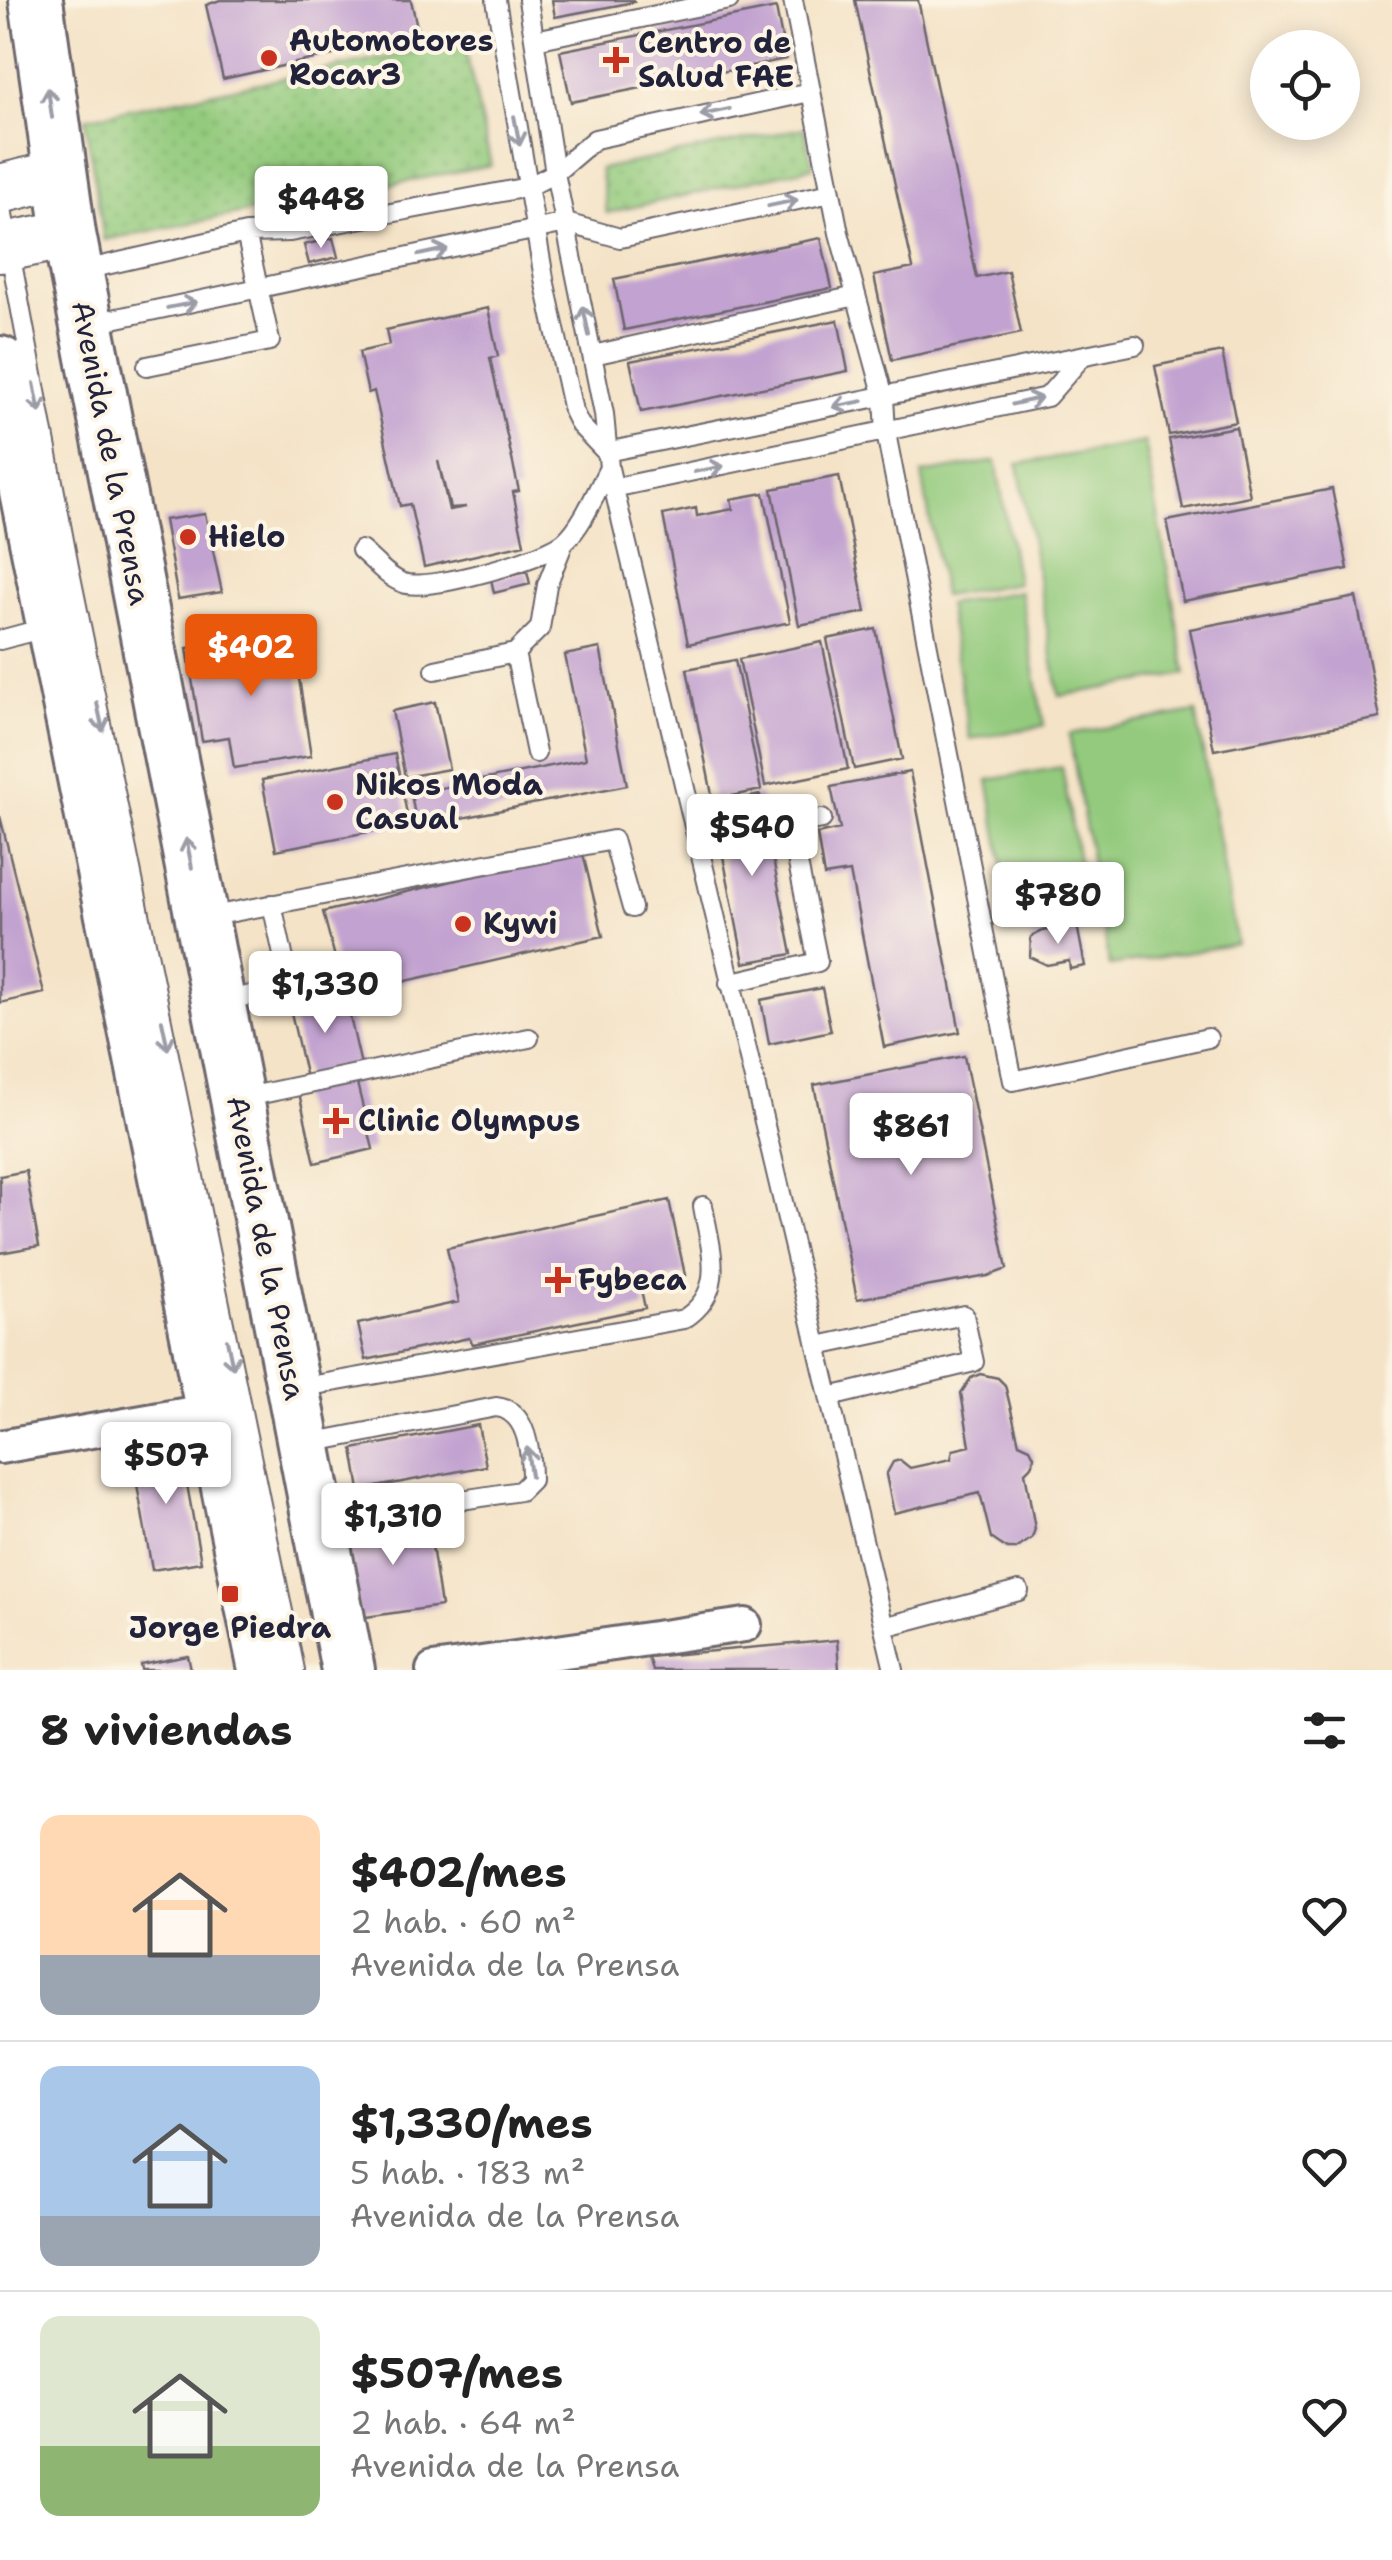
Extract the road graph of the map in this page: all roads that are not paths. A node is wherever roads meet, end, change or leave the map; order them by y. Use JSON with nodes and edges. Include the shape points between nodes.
{"nodes":[{"id":1,"x":36,"y":0,"type":"edge"},
{"id":2,"x":496,"y":0,"type":"edge"},
{"id":3,"x":528,"y":0,"type":"edge"},
{"id":4,"x":729,"y":0,"type":"edge"},
{"id":5,"x":793,"y":0,"type":"edge"},
{"id":6,"x":535,"y":40,"type":"junction"},
{"id":7,"x":810,"y":92,"type":"junction"},
{"id":8,"x":555,"y":173,"type":"junction"},
{"id":9,"x":60,"y":174,"type":"junction"},
{"id":10,"x":528,"y":186,"type":"junction"},
{"id":11,"x":0,"y":189,"type":"edge"},
{"id":12,"x":831,"y":193,"type":"junction"},
{"id":13,"x":0,"y":199,"type":"edge"},
{"id":14,"x":566,"y":222,"type":"junction"},
{"id":15,"x":537,"y":229,"type":"junction"},
{"id":16,"x":246,"y":233,"type":"junction"},
{"id":17,"x":4,"y":248,"type":"edge"},
{"id":18,"x":72,"y":253,"type":"junction"},
{"id":19,"x":259,"y":290,"type":"junction"},
{"id":20,"x":856,"y":296,"type":"junction"},
{"id":21,"x":87,"y":325,"type":"junction"},
{"id":22,"x":1135,"y":346,"type":"dead end"},
{"id":23,"x":593,"y":355,"type":"junction"},
{"id":24,"x":1081,"y":358,"type":"junction"},
{"id":25,"x":0,"y":363,"type":"edge"},
{"id":26,"x":147,"y":366,"type":"dead end"},
{"id":27,"x":884,"y":397,"type":"junction"},
{"id":28,"x":886,"y":433,"type":"junction"},
{"id":29,"x":607,"y":460,"type":"junction"},
{"id":30,"x":613,"y":488,"type":"junction"},
{"id":31,"x":564,"y":542,"type":"junction"},
{"id":32,"x":361,"y":550,"type":"dead end"},
{"id":33,"x":53,"y":626,"type":"junction"},
{"id":34,"x":0,"y":640,"type":"edge"},
{"id":35,"x":514,"y":653,"type":"junction"},
{"id":36,"x":435,"y":670,"type":"dead end"},
{"id":37,"x":536,"y":752,"type":"dead end"},
{"id":38,"x":822,"y":819,"type":"dead end"},
{"id":39,"x":272,"y":904,"type":"junction"},
{"id":40,"x":632,"y":908,"type":"dead end"},
{"id":41,"x":201,"y":918,"type":"junction"},
{"id":42,"x":730,"y":982,"type":"junction"},
{"id":43,"x":218,"y":1002,"type":"junction"},
{"id":44,"x":529,"y":1038,"type":"dead end"},
{"id":45,"x":1208,"y":1038,"type":"dead end"},
{"id":46,"x":237,"y":1099,"type":"junction"},
{"id":47,"x":703,"y":1206,"type":"dead end"},
{"id":48,"x":818,"y":1346,"type":"junction"},
{"id":49,"x":294,"y":1389,"type":"junction"},
{"id":50,"x":830,"y":1396,"type":"junction"},
{"id":51,"x":211,"y":1410,"type":"junction"},
{"id":52,"x":305,"y":1444,"type":"junction"},
{"id":53,"x":0,"y":1447,"type":"edge"},
{"id":54,"x":320,"y":1522,"type":"junction"},
{"id":55,"x":1020,"y":1591,"type":"dead end"},
{"id":56,"x":745,"y":1625,"type":"dead end"},
{"id":57,"x":884,"y":1627,"type":"junction"},
{"id":58,"x":265,"y":1670,"type":"edge"},
{"id":59,"x":295,"y":1670,"type":"edge"},
{"id":60,"x":348,"y":1670,"type":"edge"},
{"id":61,"x":433,"y":1670,"type":"edge"},
{"id":62,"x":894,"y":1670,"type":"edge"}],
"edges":[{"from":9,"to":1,"type":"main road","name":"Avenida de la Prensa","one_way":true},
{"from":2,"to":10,"type":"lane","one_way":true},
{"from":3,"to":6,"type":"lane"},
{"from":4,"to":6,"type":"lane"},
{"from":5,"to":7,"type":"lane"},
{"from":6,"to":8,"type":"lane"},
{"from":7,"to":8,"type":"lane","one_way":true,"via":[[595,139]]},
{"from":7,"to":12,"type":"lane"},
{"from":8,"to":10,"type":"lane"},
{"from":8,"to":14,"type":"lane"},
{"from":9,"to":11,"type":"main road"},
{"from":9,"to":18,"type":"main road","name":"Avenida de la Prensa"},
{"from":10,"to":15,"type":"lane"},
{"from":10,"to":16,"type":"lane","via":[[290,232]]},
{"from":14,"to":12,"type":"lane","one_way":true,"via":[[620,238]]},
{"from":12,"to":20,"type":"lane"},
{"from":13,"to":17,"type":"lane"},
{"from":14,"to":15,"type":"lane"},
{"from":23,"to":14,"type":"lane","one_way":true},
{"from":19,"to":15,"type":"lane","one_way":true},
{"from":15,"to":29,"type":"lane","via":[[573,411]]},
{"from":16,"to":18,"type":"lane"},
{"from":16,"to":19,"type":"lane"},
{"from":17,"to":18,"type":"main road"},
{"from":17,"to":59,"type":"lane","one_way":true},
{"from":18,"to":21,"type":"main road","name":"Avenida de la Prensa"},
{"from":21,"to":19,"type":"lane","one_way":true},
{"from":19,"to":26,"type":"lane","via":[[270,342]]},
{"from":20,"to":23,"type":"lane"},
{"from":20,"to":27,"type":"lane"},
{"from":41,"to":21,"type":"main road","name":"Avenida de la Prensa","one_way":true},
{"from":22,"to":24,"type":"lane"},
{"from":23,"to":29,"type":"lane"},
{"from":24,"to":27,"type":"lane"},
{"from":28,"to":24,"type":"lane","one_way":true,"via":[[1047,396]]},
{"from":25,"to":33,"type":"main road"},
{"from":27,"to":28,"type":"lane"},
{"from":27,"to":29,"type":"lane","one_way":true},
{"from":30,"to":28,"type":"lane","one_way":true},
{"from":28,"to":45,"type":"lane","via":[[1013,1081]]},
{"from":29,"to":30,"type":"lane"},
{"from":29,"to":31,"type":"lane"},
{"from":30,"to":42,"type":"lane"},
{"from":31,"to":32,"type":"lane","via":[[461,579],[420,586],[394,579]]},
{"from":31,"to":35,"type":"lane","via":[[540,628]]},
{"from":33,"to":34,"type":"lane"},
{"from":33,"to":51,"type":"main road"},
{"from":35,"to":36,"type":"lane"},
{"from":35,"to":37,"type":"lane"},
{"from":38,"to":42,"type":"lane","via":[[790,824],[818,962]]},
{"from":39,"to":40,"type":"lane","via":[[613,840]]},
{"from":39,"to":41,"type":"lane"},
{"from":39,"to":43,"type":"lane","via":[[285,980],[274,990]]},
{"from":41,"to":43,"type":"main road","name":"Avenida de la Prensa"},
{"from":42,"to":48,"type":"lane"},
{"from":43,"to":46,"type":"main road","name":"Avenida de la Prensa"},
{"from":44,"to":46,"type":"lane"},
{"from":46,"to":49,"type":"main road","name":"Avenida de la Prensa"},
{"from":47,"to":49,"type":"lane","via":[[712,1280],[700,1308],[684,1319]]},
{"from":48,"to":50,"type":"lane"},
{"from":48,"to":50,"type":"lane","via":[[964,1316],[974,1362]]},
{"from":49,"to":52,"type":"main road","name":"Avenida de la Prensa"},
{"from":50,"to":57,"type":"lane"},
{"from":51,"to":53,"type":"street"},
{"from":51,"to":58,"type":"main road"},
{"from":52,"to":54,"type":"main road","name":"Avenida de la Prensa"},
{"from":54,"to":52,"type":"lane","one_way":true,"via":[[520,1492],[532,1470],[522,1423],[506,1408]]},
{"from":54,"to":60,"type":"main road","name":"Avenida de la Prensa"},
{"from":55,"to":57,"type":"lane"},
{"from":56,"to":61,"type":"street"},
{"from":57,"to":62,"type":"lane"}]}
